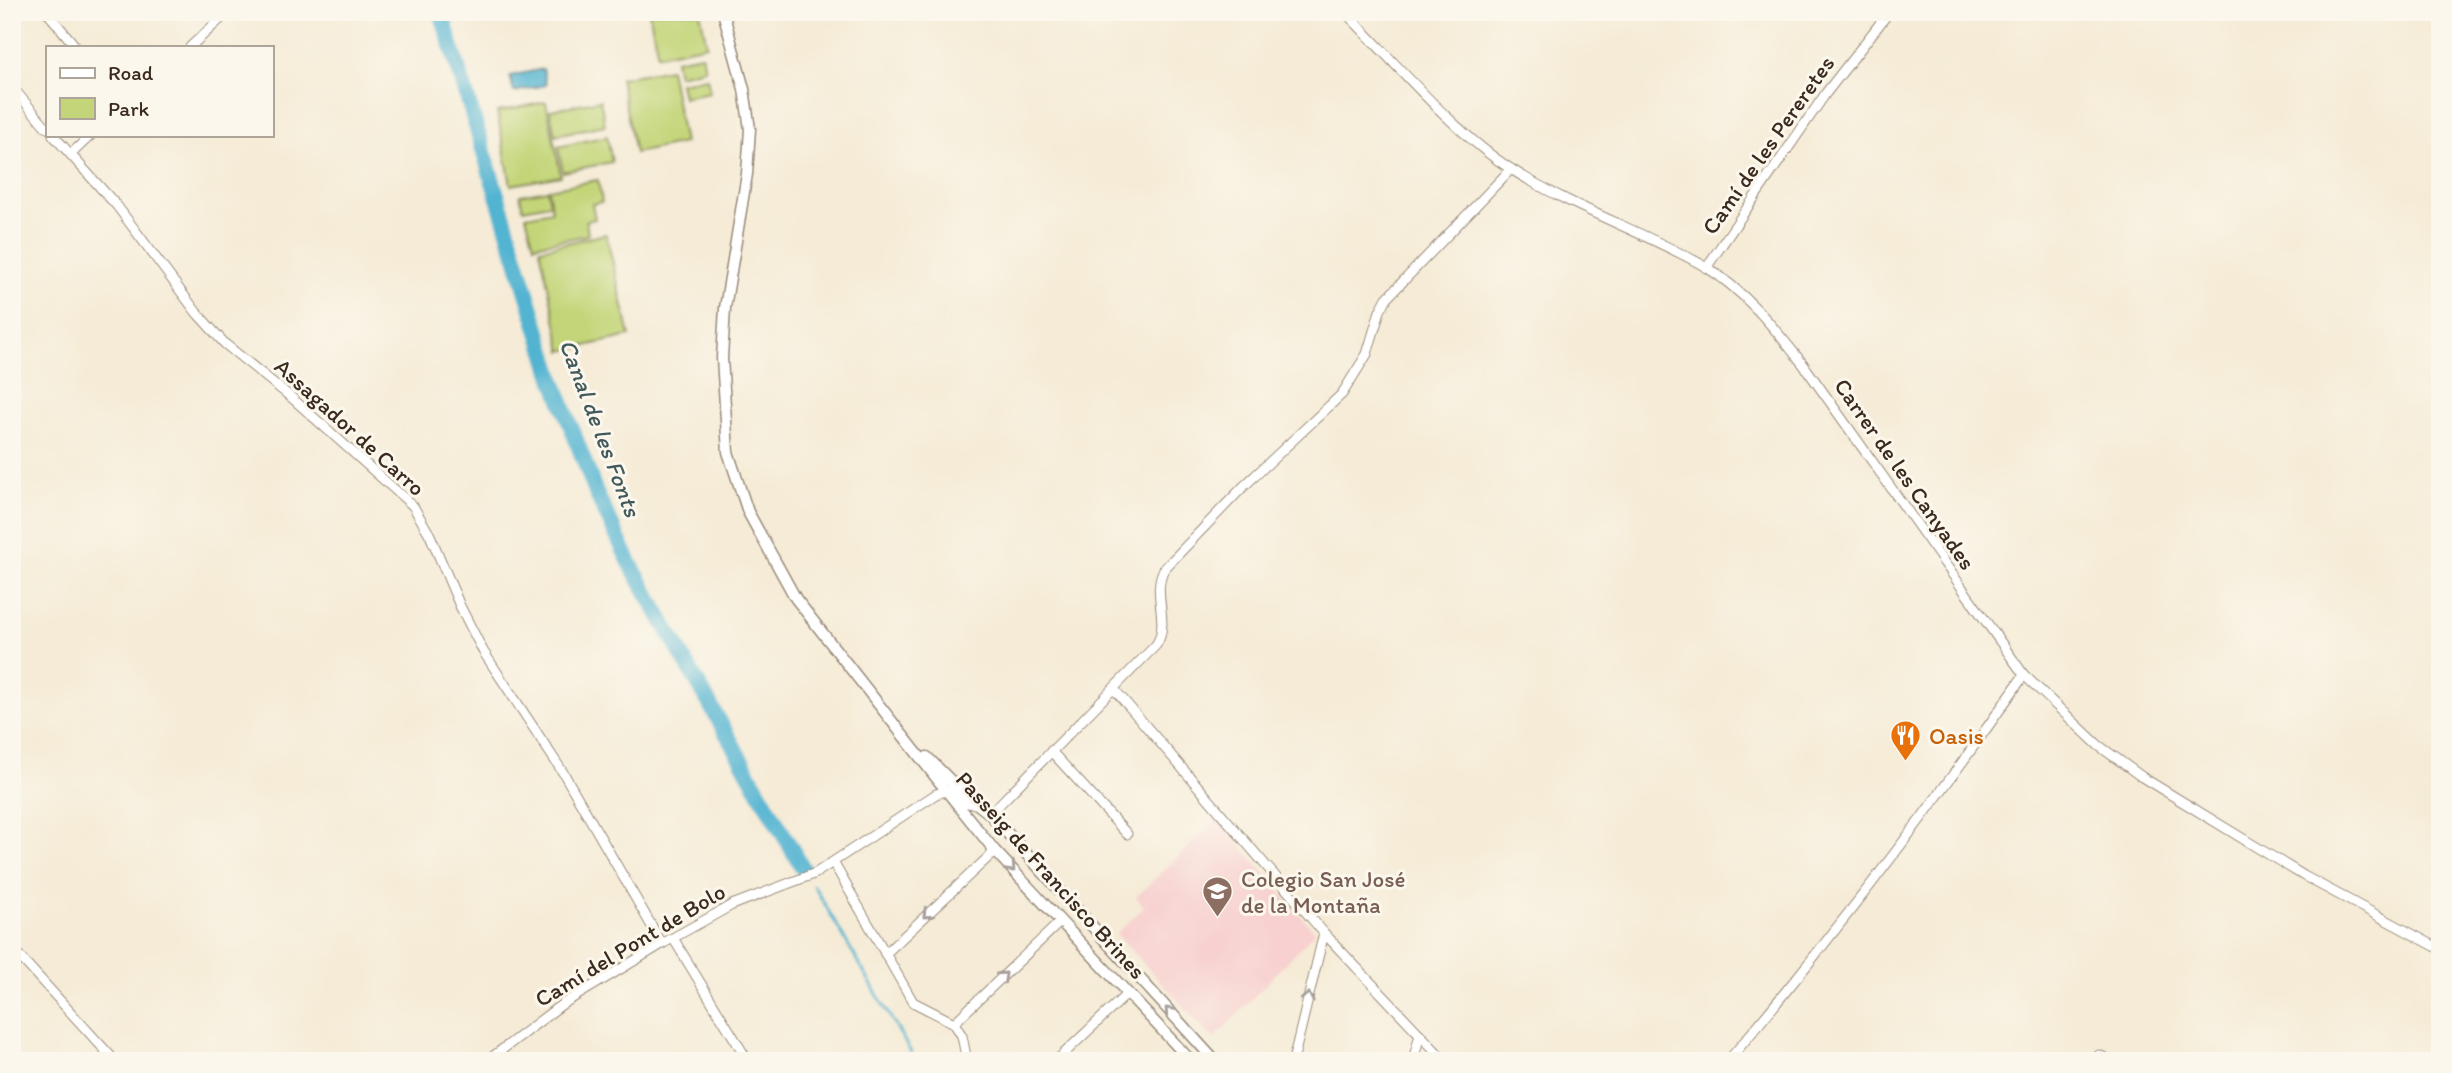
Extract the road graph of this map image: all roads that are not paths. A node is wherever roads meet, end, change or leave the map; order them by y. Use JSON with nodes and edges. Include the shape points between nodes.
{"nodes":[{"id":1,"x":47,"y":12,"type":"edge"},
{"id":2,"x":228,"y":12,"type":"edge"},
{"id":3,"x":723,"y":12,"type":"edge"},
{"id":4,"x":1345,"y":12,"type":"edge"},
{"id":5,"x":1889,"y":12,"type":"edge"},
{"id":6,"x":75,"y":46,"type":"edge"},
{"id":7,"x":191,"y":46,"type":"edge"},
{"id":8,"x":12,"y":88,"type":"edge"},
{"id":9,"x":46,"y":127,"type":"edge"},
{"id":10,"x":54,"y":136,"type":"edge"},
{"id":11,"x":90,"y":136,"type":"edge"},
{"id":12,"x":71,"y":154,"type":"junction"},
{"id":13,"x":1511,"y":169,"type":"junction"},
{"id":14,"x":1706,"y":268,"type":"junction"},
{"id":15,"x":2024,"y":675,"type":"junction"},
{"id":16,"x":1114,"y":689,"type":"junction"},
{"id":17,"x":891,"y":721,"type":"junction"},
{"id":18,"x":1051,"y":751,"type":"junction"},
{"id":19,"x":945,"y":789,"type":"junction"},
{"id":20,"x":985,"y":811,"type":"junction"},
{"id":21,"x":970,"y":819,"type":"junction"},
{"id":22,"x":978,"y":829,"type":"junction"},
{"id":23,"x":1127,"y":834,"type":"dead end"},
{"id":24,"x":995,"y":851,"type":"junction"},
{"id":25,"x":833,"y":862,"type":"junction"},
{"id":26,"x":1060,"y":922,"type":"junction"},
{"id":27,"x":1324,"y":933,"type":"junction"},
{"id":28,"x":673,"y":938,"type":"junction"},
{"id":29,"x":662,"y":944,"type":"junction"},
{"id":30,"x":12,"y":948,"type":"edge"},
{"id":31,"x":2440,"y":948,"type":"edge"},
{"id":32,"x":885,"y":954,"type":"junction"},
{"id":33,"x":1129,"y":993,"type":"junction"},
{"id":34,"x":954,"y":1023,"type":"junction"},
{"id":35,"x":1419,"y":1034,"type":"junction"},
{"id":36,"x":115,"y":1061,"type":"edge"},
{"id":37,"x":487,"y":1061,"type":"edge"},
{"id":38,"x":748,"y":1061,"type":"edge"},
{"id":39,"x":967,"y":1061,"type":"edge"},
{"id":40,"x":1056,"y":1061,"type":"edge"},
{"id":41,"x":1191,"y":1061,"type":"edge"},
{"id":42,"x":1215,"y":1061,"type":"edge"},
{"id":43,"x":1293,"y":1061,"type":"edge"},
{"id":44,"x":1413,"y":1061,"type":"edge"},
{"id":45,"x":1444,"y":1061,"type":"edge"},
{"id":46,"x":1728,"y":1061,"type":"edge"},
{"id":47,"x":2093,"y":1061,"type":"edge"},
{"id":48,"x":2111,"y":1061,"type":"edge"}],
"edges":[{"from":1,"to":6,"type":"street"},
{"from":2,"to":7,"type":"street"},
{"from":3,"to":17,"type":"street","via":[[750,129],[723,325],[728,452],[748,512],[778,571],[832,649]]},
{"from":4,"to":13,"type":"street","name":"Carrer de les Canyades","via":[[1478,144]]},
{"from":5,"to":14,"type":"street","name":"Camí de les Pereretes","via":[[1826,93]]},
{"from":8,"to":9,"type":"street"},
{"from":10,"to":12,"type":"street","name":"Assagador de Carro"},
{"from":11,"to":12,"type":"street"},
{"from":12,"to":29,"type":"street","name":"Assagador de Carro","via":[[225,344],[412,506],[483,651],[564,774]]},
{"from":13,"to":14,"type":"street","name":"Carrer de les Canyades"},
{"from":13,"to":16,"type":"street","via":[[1387,298],[1367,354],[1342,394],[1164,569],[1159,586],[1161,637]]},
{"from":14,"to":15,"type":"street","name":"Carrer de les Canyades","via":[[1772,325],[1803,364]]},
{"from":15,"to":31,"type":"street","name":"Carrer de les Canyades","via":[[2114,758],[2304,876]]},
{"from":15,"to":46,"type":"street","via":[[1893,856]]},
{"from":16,"to":18,"type":"street"},
{"from":16,"to":27,"type":"street"},
{"from":17,"to":19,"type":"street","name":"Passeig de Francisco Brines"},
{"from":17,"to":20,"type":"street","name":"Passeig de Francisco Brines"},
{"from":18,"to":20,"type":"street"},
{"from":18,"to":23,"type":"street"},
{"from":19,"to":20,"type":"street","via":[[954,789],[967,803]]},
{"from":19,"to":21,"type":"street","name":"Passeig de Francisco Brines"},
{"from":19,"to":25,"type":"street","name":"Camí del Pont de Bolo"},
{"from":20,"to":21,"type":"street"},
{"from":20,"to":22,"type":"street"},
{"from":42,"to":20,"type":"street","name":"Passeig de Francisco Brines","one_way":true},
{"from":21,"to":22,"type":"street","name":"Passeig de Francisco Brines"},
{"from":22,"to":24,"type":"street","name":"Passeig de Francisco Brines"},
{"from":24,"to":26,"type":"street","name":"Passeig de Francisco Brines","one_way":true},
{"from":24,"to":32,"type":"street","one_way":true},
{"from":25,"to":28,"type":"street","name":"Camí del Pont de Bolo","via":[[802,880],[732,905]]},
{"from":25,"to":32,"type":"street"},
{"from":26,"to":33,"type":"street","name":"Passeig de Francisco Brines"},
{"from":34,"to":26,"type":"street","one_way":true},
{"from":27,"to":35,"type":"street"},
{"from":43,"to":27,"type":"street","one_way":true},
{"from":28,"to":29,"type":"street","name":"Camí del Pont de Bolo"},
{"from":28,"to":38,"type":"street"},
{"from":29,"to":37,"type":"street","name":"Camí del Pont de Bolo","via":[[561,1005]]},
{"from":30,"to":36,"type":"street"},
{"from":32,"to":34,"type":"street","via":[[916,1005]]},
{"from":33,"to":40,"type":"street"},
{"from":33,"to":41,"type":"street","name":"Passeig de Francisco Brines"},
{"from":34,"to":39,"type":"street"},
{"from":35,"to":44,"type":"street"},
{"from":35,"to":45,"type":"street"},
{"from":47,"to":48,"type":"street","via":[[2099,1055]]}]}
